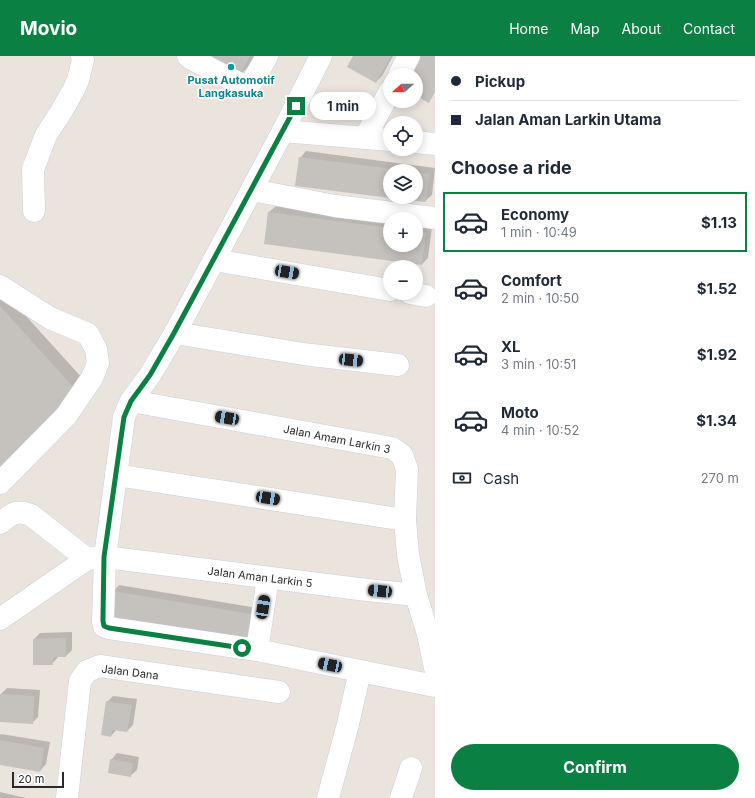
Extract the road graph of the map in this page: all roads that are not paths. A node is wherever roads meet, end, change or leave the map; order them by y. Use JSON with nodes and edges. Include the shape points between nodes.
{"nodes":[{"id":1,"x":82,"y":56,"type":"edge"},
{"id":2,"x":188,"y":56,"type":"edge"},
{"id":3,"x":266,"y":56,"type":"edge"},
{"id":4,"x":321,"y":56,"type":"edge"},
{"id":5,"x":409,"y":56,"type":"edge"},
{"id":6,"x":403,"y":68,"type":"edge"},
{"id":7,"x":383,"y":104,"type":"edge"},
{"id":8,"x":283,"y":131,"type":"junction"},
{"id":9,"x":365,"y":138,"type":"junction"},
{"id":10,"x":383,"y":139,"type":"edge"},
{"id":11,"x":423,"y":143,"type":"edge"},
{"id":12,"x":435,"y":144,"type":"edge"},
{"id":13,"x":252,"y":190,"type":"junction"},
{"id":14,"x":34,"y":211,"type":"dead end"},
{"id":15,"x":435,"y":218,"type":"edge"},
{"id":16,"x":214,"y":260,"type":"junction"},
{"id":17,"x":0,"y":286,"type":"edge"},
{"id":18,"x":383,"y":289,"type":"edge"},
{"id":19,"x":174,"y":333,"type":"junction"},
{"id":20,"x":398,"y":366,"type":"dead end"},
{"id":21,"x":131,"y":401,"type":"junction"},
{"id":22,"x":116,"y":475,"type":"junction"},
{"id":23,"x":0,"y":483,"type":"edge"},
{"id":24,"x":405,"y":520,"type":"junction"},
{"id":25,"x":0,"y":523,"type":"edge"},
{"id":26,"x":96,"y":558,"type":"junction"},
{"id":27,"x":268,"y":578,"type":"junction"},
{"id":28,"x":416,"y":595,"type":"junction"},
{"id":29,"x":0,"y":619,"type":"edge"},
{"id":30,"x":431,"y":632,"type":"edge"},
{"id":31,"x":257,"y":650,"type":"junction"},
{"id":32,"x":435,"y":668,"type":"edge"},
{"id":33,"x":360,"y":671,"type":"junction"},
{"id":34,"x":435,"y":686,"type":"edge"},
{"id":35,"x":279,"y":692,"type":"dead end"},
{"id":36,"x":411,"y":768,"type":"dead end"},
{"id":37,"x":67,"y":798,"type":"edge"},
{"id":38,"x":328,"y":798,"type":"edge"},
{"id":39,"x":401,"y":798,"type":"edge"}],
"edges":[{"from":1,"to":14,"type":"street","via":[[78,80],[46,135],[33,169]]},
{"from":2,"to":3,"type":"street","via":[[240,84],[250,84]]},
{"from":4,"to":8,"type":"street"},
{"from":5,"to":6,"type":"street"},
{"from":7,"to":9,"type":"street"},
{"from":8,"to":9,"type":"street"},
{"from":8,"to":13,"type":"street"},
{"from":9,"to":10,"type":"street"},
{"from":11,"to":12,"type":"street"},
{"from":13,"to":15,"type":"street","via":[[335,206]]},
{"from":13,"to":16,"type":"street"},
{"from":16,"to":18,"type":"street"},
{"from":16,"to":19,"type":"street"},
{"from":17,"to":23,"type":"street","via":[[50,318],[88,334],[96,349],[98,363],[92,378],[66,416]]},
{"from":19,"to":20,"type":"street"},
{"from":19,"to":21,"type":"street","via":[[150,375]]},
{"from":21,"to":22,"type":"street","via":[[124,417]]},
{"from":21,"to":24,"type":"street","name":"Jalan Amam Larkin 3","via":[[392,448],[402,455],[406,469]]},
{"from":22,"to":24,"type":"street"},
{"from":22,"to":26,"type":"street"},
{"from":24,"to":28,"type":"street","name":"Jalan Amam Larkin 3","via":[[408,555]]},
{"from":25,"to":26,"type":"street","via":[[12,514],[22,512],[31,515]]},
{"from":26,"to":27,"type":"street","name":"Jalan Aman Larkin 5"},
{"from":26,"to":29,"type":"street"},
{"from":26,"to":31,"type":"street","via":[[104,626]]},
{"from":27,"to":28,"type":"street","name":"Jalan Aman Larkin 5"},
{"from":27,"to":31,"type":"street"},
{"from":28,"to":30,"type":"street","name":"Jalan Amam Larkin 3"},
{"from":30,"to":32,"type":"street","name":"Jalan Amam Larkin 3"},
{"from":31,"to":33,"type":"street"},
{"from":33,"to":34,"type":"street"},
{"from":33,"to":38,"type":"street"},
{"from":35,"to":37,"type":"street","name":"Jalan Dana","via":[[100,666],[87,671],[80,681]]},
{"from":36,"to":39,"type":"street"}]}
